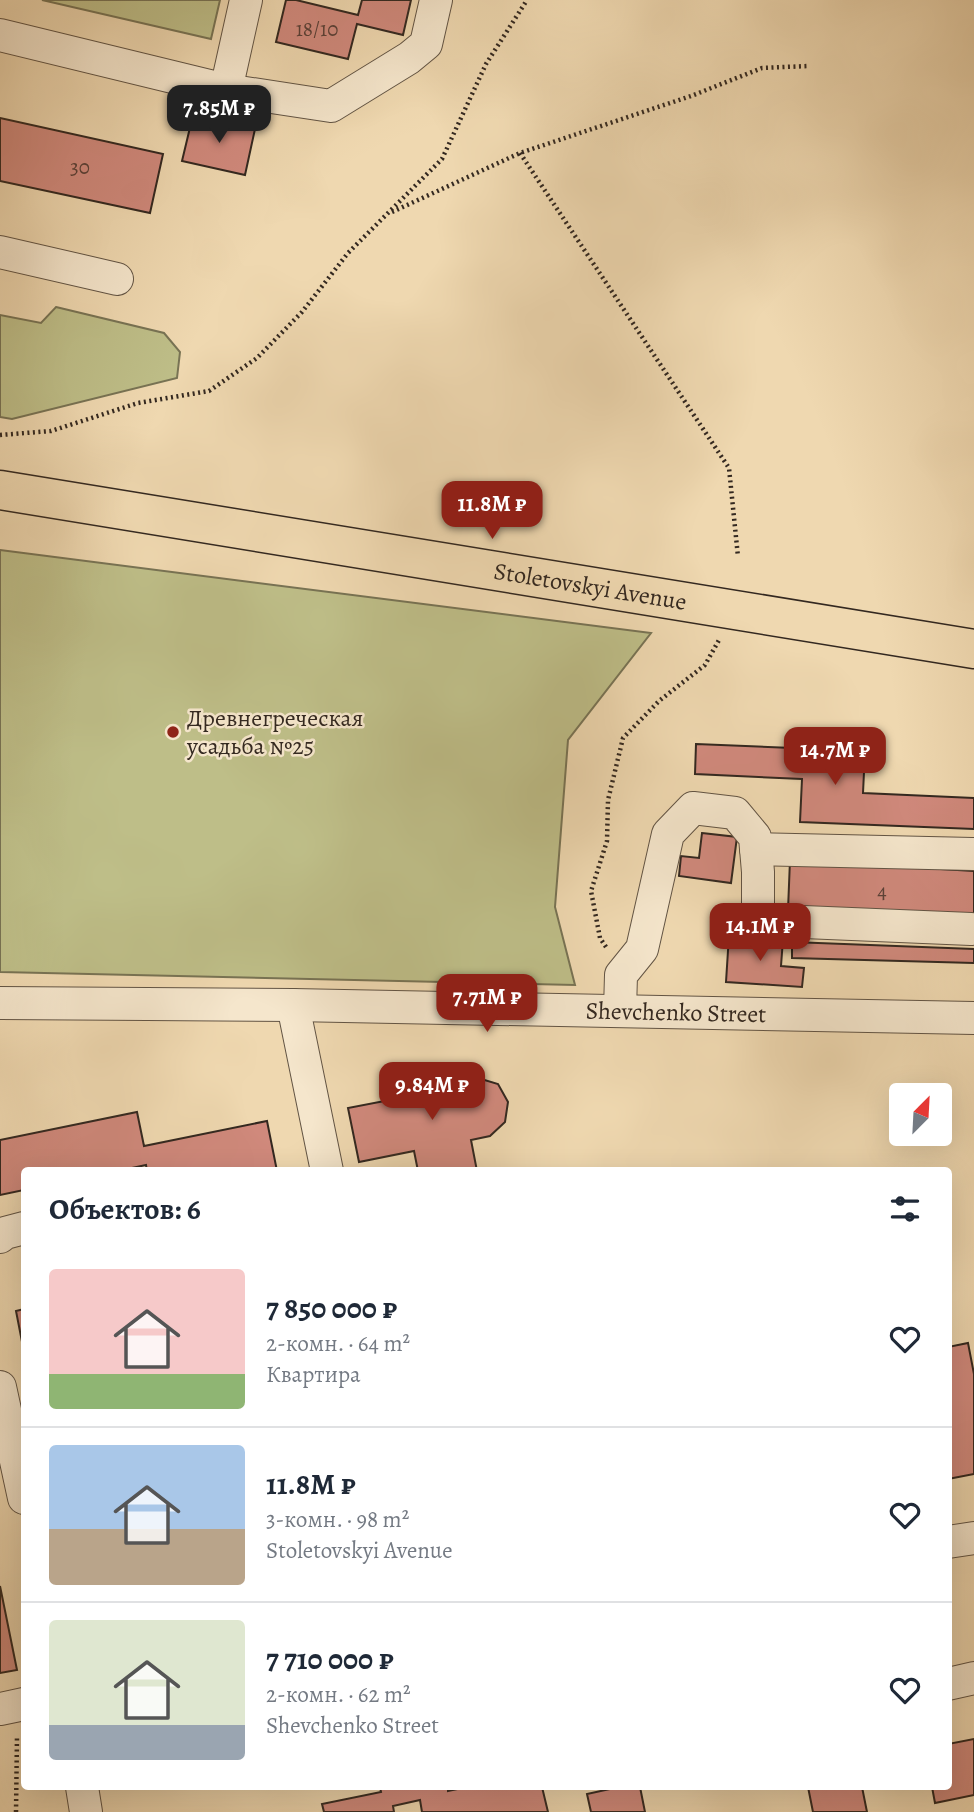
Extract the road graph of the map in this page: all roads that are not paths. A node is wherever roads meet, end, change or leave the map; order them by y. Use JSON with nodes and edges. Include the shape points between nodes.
{"nodes":[{"id":1,"x":246,"y":0,"type":"edge"},
{"id":2,"x":436,"y":0,"type":"edge"},
{"id":3,"x":0,"y":35,"type":"edge"},
{"id":4,"x":226,"y":90,"type":"junction"},
{"id":5,"x":0,"y":252,"type":"edge"},
{"id":6,"x":117,"y":279,"type":"dead end"},
{"id":7,"x":0,"y":490,"type":"edge"},
{"id":8,"x":974,"y":649,"type":"edge"},
{"id":9,"x":756,"y":849,"type":"junction"},
{"id":10,"x":973,"y":854,"type":"edge"},
{"id":11,"x":971,"y":929,"type":"dead end"},
{"id":12,"x":0,"y":1003,"type":"edge"},
{"id":13,"x":293,"y":1005,"type":"junction"},
{"id":14,"x":620,"y":1010,"type":"junction"},
{"id":15,"x":974,"y":1018,"type":"edge"},
{"id":16,"x":326,"y":1167,"type":"edge"},
{"id":17,"x":21,"y":1229,"type":"edge"},
{"id":18,"x":0,"y":1237,"type":"edge"},
{"id":19,"x":0,"y":1388,"type":"edge"},
{"id":20,"x":21,"y":1485,"type":"edge"},
{"id":21,"x":974,"y":1538,"type":"edge"},
{"id":22,"x":952,"y":1541,"type":"edge"},
{"id":23,"x":974,"y":1678,"type":"edge"},
{"id":24,"x":952,"y":1683,"type":"edge"},
{"id":25,"x":21,"y":1704,"type":"edge"},
{"id":26,"x":0,"y":1709,"type":"edge"},
{"id":27,"x":82,"y":1790,"type":"edge"},
{"id":28,"x":86,"y":1812,"type":"edge"}],
"edges":[{"from":1,"to":4,"type":"street"},
{"from":2,"to":4,"type":"street","via":[[426,44],[331,106]]},
{"from":3,"to":4,"type":"street"},
{"from":5,"to":6,"type":"street"},
{"from":7,"to":8,"type":"main road","name":"Stoletovskyi Avenue"},
{"from":9,"to":10,"type":"street"},
{"from":9,"to":11,"type":"street","via":[[758,920]]},
{"from":9,"to":14,"type":"street","via":[[755,837],[735,813],[693,808],[668,834],[642,949],[621,975]]},
{"from":12,"to":13,"type":"street","name":"Shevchenko Street"},
{"from":13,"to":14,"type":"street","name":"Shevchenko Street"},
{"from":13,"to":16,"type":"street"},
{"from":14,"to":15,"type":"street","name":"Shevchenko Street"},
{"from":17,"to":18,"type":"street"},
{"from":19,"to":20,"type":"street"},
{"from":21,"to":22,"type":"street"},
{"from":23,"to":24,"type":"street"},
{"from":25,"to":26,"type":"street"},
{"from":27,"to":28,"type":"street"}]}
